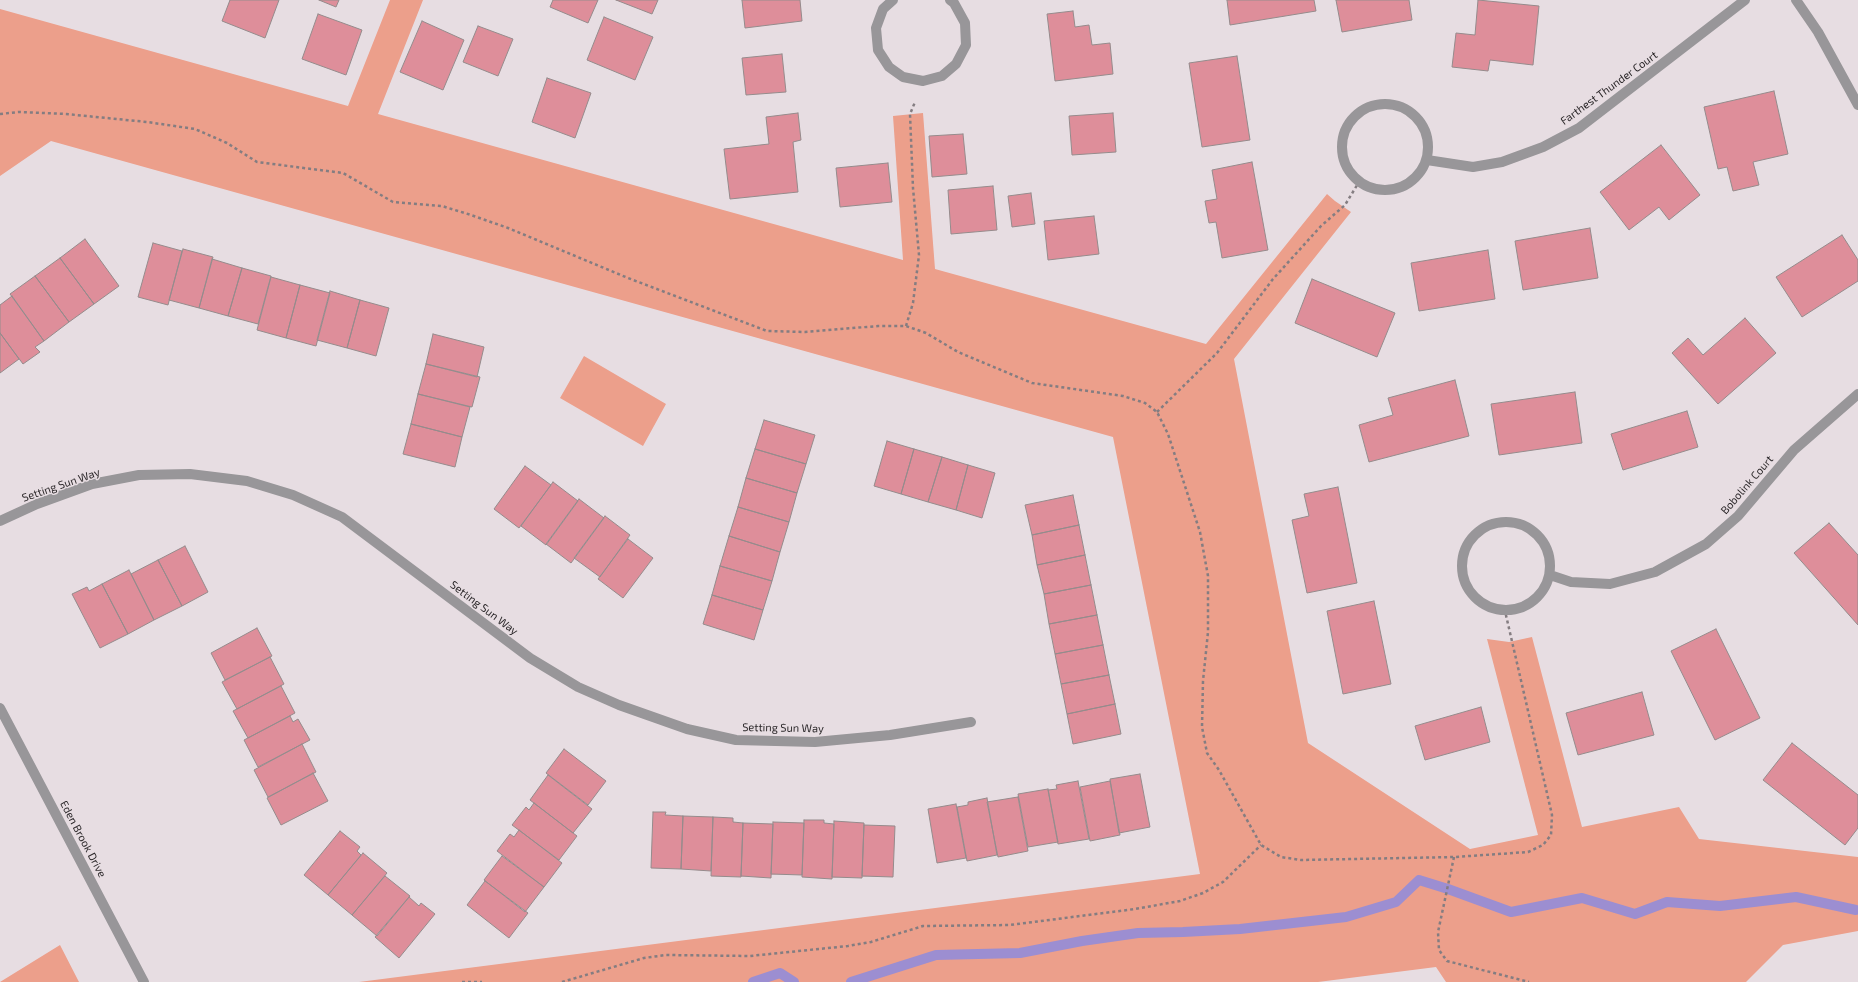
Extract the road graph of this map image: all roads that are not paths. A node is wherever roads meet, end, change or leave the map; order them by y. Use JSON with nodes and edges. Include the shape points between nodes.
{"nodes":[{"id":1,"x":893,"y":0,"type":"edge"},
{"id":2,"x":950,"y":0,"type":"edge"},
{"id":3,"x":1745,"y":0,"type":"edge"},
{"id":4,"x":1796,"y":0,"type":"edge"},
{"id":5,"x":1858,"y":105,"type":"edge"},
{"id":6,"x":1427,"y":160,"type":"junction"},
{"id":7,"x":1858,"y":394,"type":"edge"},
{"id":8,"x":0,"y":521,"type":"edge"},
{"id":9,"x":1550,"y":575,"type":"junction"},
{"id":10,"x":0,"y":708,"type":"edge"},
{"id":11,"x":971,"y":722,"type":"dead end"},
{"id":12,"x":144,"y":982,"type":"edge"}],
"edges":[{"from":1,"to":2,"type":"street","via":[[883,9],[876,28],[878,50],[889,67],[903,77],[923,81],[942,76],[956,64],[966,45],[965,23]]},
{"from":3,"to":6,"type":"street","name":"Farthest Thunder Court","via":[[1579,128],[1543,147],[1502,162],[1473,167]]},
{"from":4,"to":5,"type":"street","via":[[1818,32]]},
{"from":6,"to":6,"type":"street","via":[[1416,178],[1397,189],[1377,190],[1359,182],[1345,164],[1341,144],[1348,123],[1362,110],[1382,103],[1403,106],[1419,119],[1428,137]]},
{"from":7,"to":9,"type":"street","name":"Bobolink Court","via":[[1794,450],[1738,516],[1706,544],[1655,572],[1610,584],[1571,582]]},
{"from":8,"to":11,"type":"street","name":"Setting Sun Way","via":[[92,484],[139,475],[190,474],[248,481],[293,495],[342,517],[530,658],[578,686],[619,705],[687,729],[736,740],[814,742],[890,735]]},
{"from":9,"to":9,"type":"street","via":[[1542,592],[1522,608],[1505,611],[1491,608],[1477,600],[1468,589],[1462,570],[1464,551],[1472,537],[1485,526],[1504,521],[1523,525],[1542,539],[1549,556]]},
{"from":10,"to":12,"type":"street","name":"Eden Brook Drive"}]}
